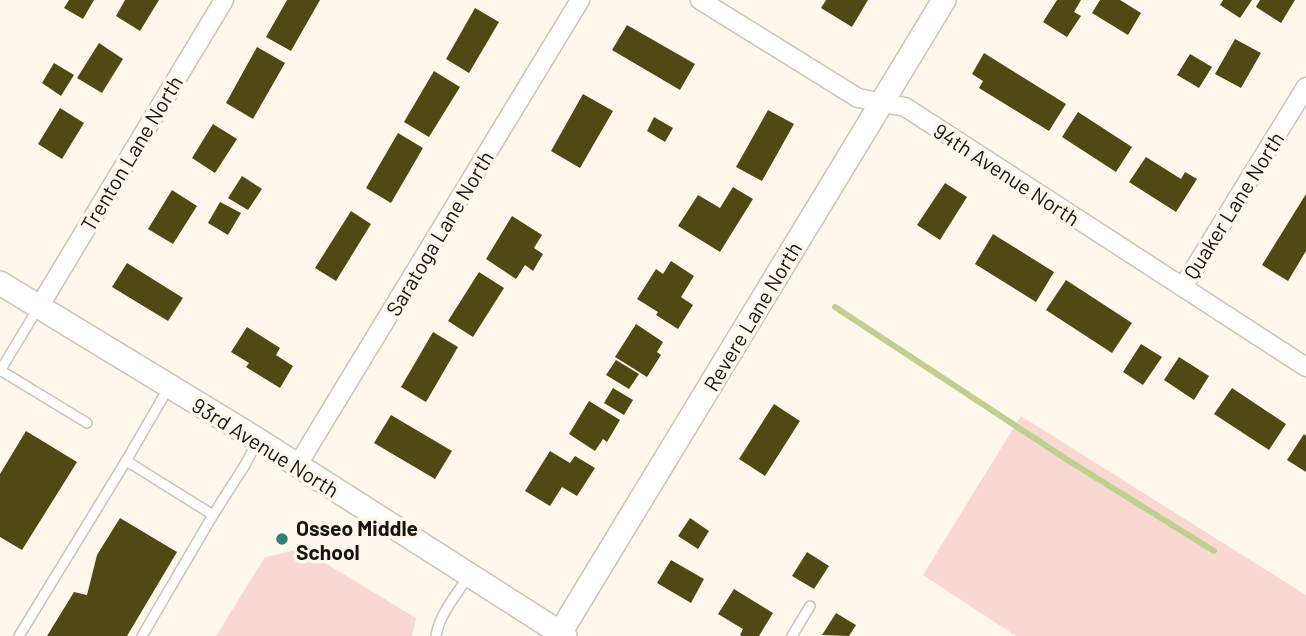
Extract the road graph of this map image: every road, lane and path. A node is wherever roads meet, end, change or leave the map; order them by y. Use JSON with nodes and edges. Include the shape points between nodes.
{"nodes":[{"id":1,"x":224,"y":0,"type":"edge"},
{"id":2,"x":580,"y":0,"type":"edge"},
{"id":3,"x":700,"y":0,"type":"edge"},
{"id":4,"x":944,"y":0,"type":"edge"},
{"id":5,"x":1306,"y":87,"type":"edge"},
{"id":6,"x":881,"y":102,"type":"junction"},
{"id":7,"x":0,"y":283,"type":"edge"},
{"id":8,"x":1183,"y":287,"type":"junction"},
{"id":9,"x":39,"y":307,"type":"junction"},
{"id":10,"x":1306,"y":367,"type":"edge"},
{"id":11,"x":0,"y":370,"type":"edge"},
{"id":12,"x":170,"y":387,"type":"junction"},
{"id":13,"x":87,"y":423,"type":"dead end"},
{"id":14,"x":258,"y":440,"type":"junction"},
{"id":15,"x":126,"y":461,"type":"junction"},
{"id":16,"x":297,"y":466,"type":"junction"},
{"id":17,"x":213,"y":515,"type":"junction"},
{"id":18,"x":468,"y":575,"type":"junction"},
{"id":19,"x":810,"y":606,"type":"dead end"},
{"id":20,"x":563,"y":634,"type":"edge"},
{"id":21,"x":19,"y":636,"type":"edge"},
{"id":22,"x":142,"y":636,"type":"edge"},
{"id":23,"x":436,"y":636,"type":"edge"},
{"id":24,"x":792,"y":636,"type":"edge"}],
"edges":[{"from":1,"to":9,"type":"street","name":"Trenton Lane North"},
{"from":2,"to":16,"type":"street","name":"Saratoga Lane North"},
{"from":3,"to":6,"type":"street","name":"94th Avenue North","via":[[858,97]]},
{"from":4,"to":6,"type":"street","name":"Revere Lane North"},
{"from":5,"to":8,"type":"street","name":"Quaker Lane North"},
{"from":6,"to":8,"type":"street","name":"94th Avenue North","via":[[905,107]]},
{"from":6,"to":20,"type":"street","name":"Revere Lane North"},
{"from":7,"to":9,"type":"street","name":"93rd Avenue North"},
{"from":8,"to":10,"type":"street","name":"94th Avenue North"},
{"from":9,"to":11,"type":"lane"},
{"from":9,"to":12,"type":"street","name":"93rd Avenue North"},
{"from":11,"to":13,"type":"lane"},
{"from":12,"to":14,"type":"street","name":"93rd Avenue North"},
{"from":12,"to":15,"type":"lane"},
{"from":14,"to":16,"type":"street","name":"93rd Avenue North"},
{"from":14,"to":17,"type":"lane"},
{"from":15,"to":17,"type":"lane"},
{"from":15,"to":21,"type":"lane"},
{"from":16,"to":18,"type":"street","name":"93rd Avenue North"},
{"from":17,"to":22,"type":"lane"},
{"from":18,"to":20,"type":"street","name":"93rd Avenue North"},
{"from":18,"to":23,"type":"lane","via":[[442,617]]},
{"from":19,"to":24,"type":"lane"}]}
